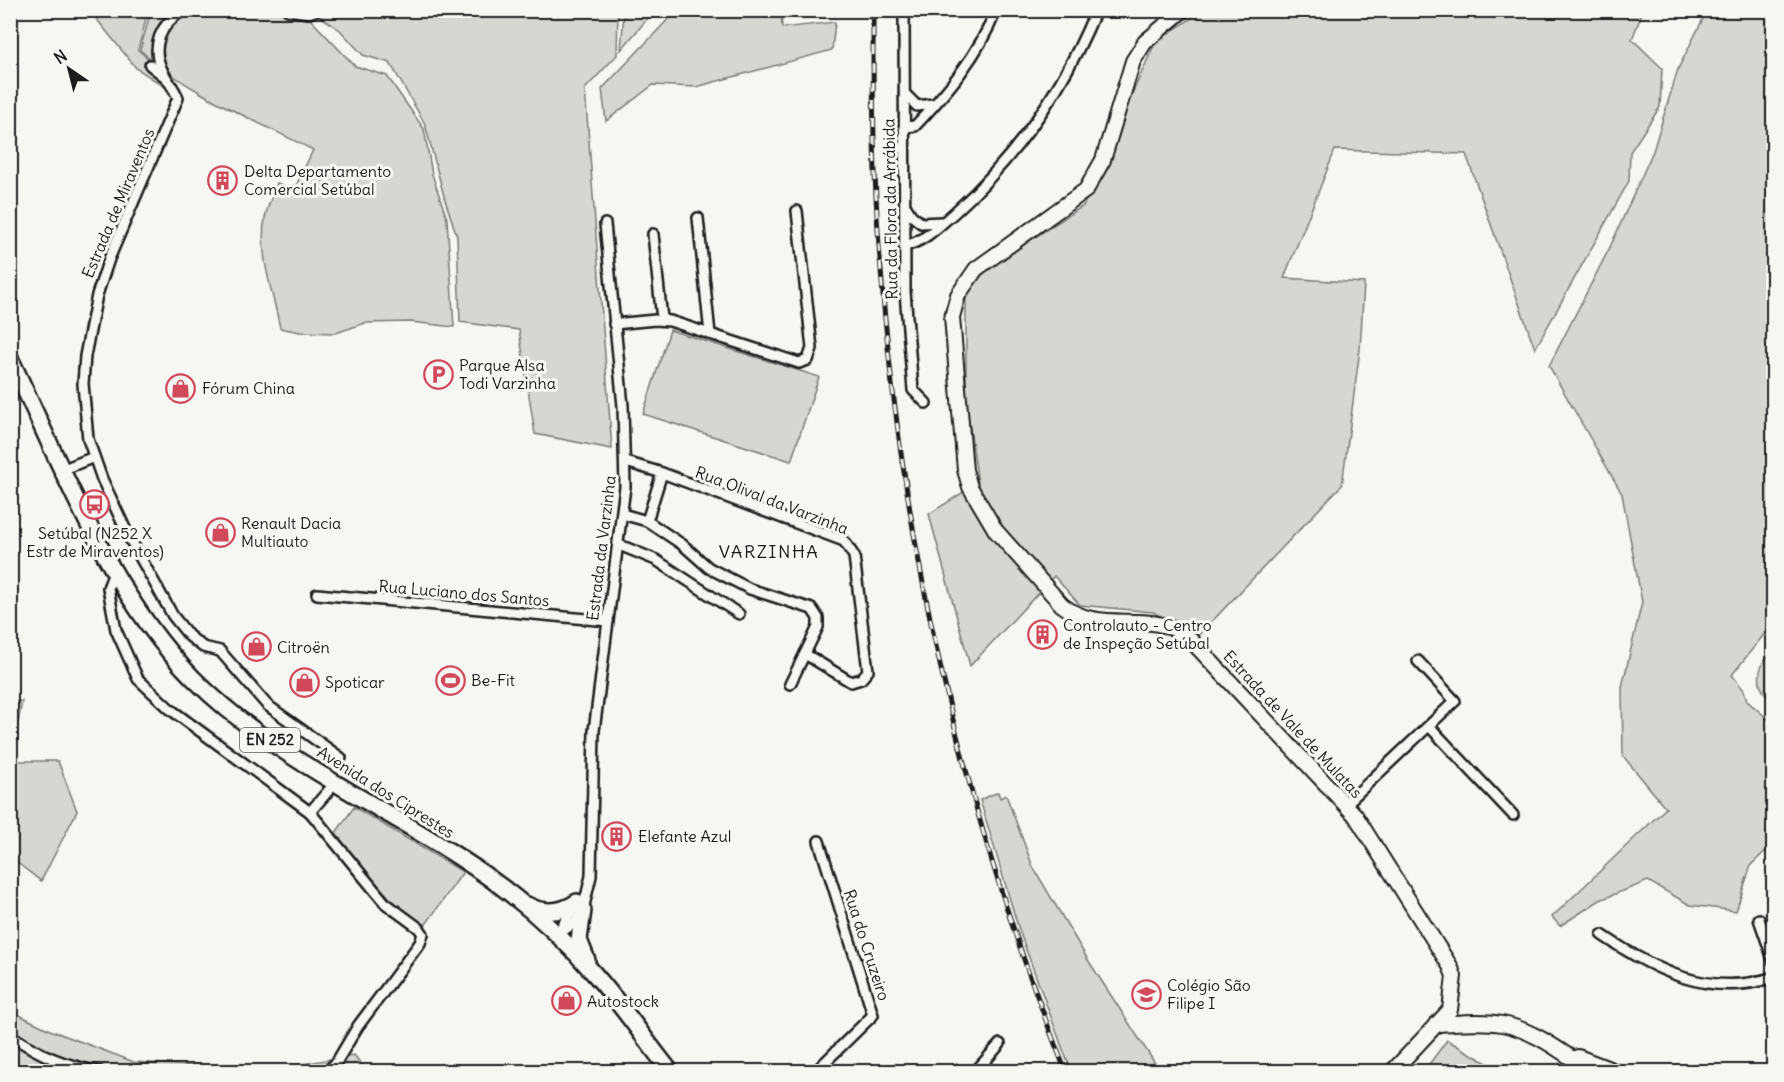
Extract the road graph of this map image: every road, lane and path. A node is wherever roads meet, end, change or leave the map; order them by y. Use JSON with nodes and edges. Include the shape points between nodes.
{"nodes":[{"id":1,"x":183,"y":10,"type":"edge"},
{"id":2,"x":288,"y":10,"type":"edge"},
{"id":3,"x":316,"y":10,"type":"edge"},
{"id":4,"x":904,"y":10,"type":"edge"},
{"id":5,"x":996,"y":10,"type":"edge"},
{"id":6,"x":1096,"y":10,"type":"edge"},
{"id":7,"x":1183,"y":10,"type":"edge"},
{"id":8,"x":150,"y":65,"type":"dead end"},
{"id":9,"x":166,"y":77,"type":"junction"},
{"id":10,"x":904,"y":92,"type":"junction"},
{"id":11,"x":935,"y":104,"type":"junction"},
{"id":12,"x":904,"y":127,"type":"junction"},
{"id":13,"x":905,"y":200,"type":"junction"},
{"id":14,"x":796,"y":212,"type":"dead end"},
{"id":15,"x":698,"y":218,"type":"dead end"},
{"id":16,"x":946,"y":220,"type":"junction"},
{"id":17,"x":605,"y":224,"type":"dead end"},
{"id":18,"x":653,"y":234,"type":"dead end"},
{"id":19,"x":904,"y":246,"type":"junction"},
{"id":20,"x":662,"y":319,"type":"junction"},
{"id":21,"x":615,"y":324,"type":"junction"},
{"id":22,"x":710,"y":334,"type":"junction"},
{"id":23,"x":10,"y":358,"type":"edge"},
{"id":24,"x":16,"y":378,"type":"edge"},
{"id":25,"x":926,"y":403,"type":"dead end"},
{"id":26,"x":94,"y":457,"type":"junction"},
{"id":27,"x":626,"y":462,"type":"junction"},
{"id":28,"x":64,"y":469,"type":"junction"},
{"id":29,"x":662,"y":473,"type":"junction"},
{"id":30,"x":622,"y":514,"type":"junction"},
{"id":31,"x":647,"y":521,"type":"junction"},
{"id":32,"x":617,"y":544,"type":"junction"},
{"id":33,"x":114,"y":572,"type":"junction"},
{"id":34,"x":317,"y":594,"type":"dead end"},
{"id":35,"x":739,"y":614,"type":"dead end"},
{"id":36,"x":608,"y":621,"type":"junction"},
{"id":37,"x":805,"y":654,"type":"junction"},
{"id":38,"x":1418,"y":661,"type":"dead end"},
{"id":39,"x":790,"y":684,"type":"dead end"},
{"id":40,"x":1429,"y":726,"type":"junction"},
{"id":41,"x":341,"y":758,"type":"dead end"},
{"id":42,"x":336,"y":782,"type":"junction"},
{"id":43,"x":1346,"y":804,"type":"junction"},
{"id":44,"x":309,"y":812,"type":"junction"},
{"id":45,"x":1513,"y":815,"type":"dead end"},
{"id":46,"x":819,"y":842,"type":"dead end"},
{"id":47,"x":518,"y":901,"type":"junction"},
{"id":48,"x":580,"y":906,"type":"junction"},
{"id":49,"x":1759,"y":919,"type":"dead end"},
{"id":50,"x":1602,"y":934,"type":"dead end"},
{"id":51,"x":557,"y":935,"type":"junction"},
{"id":52,"x":1773,"y":962,"type":"edge"},
{"id":53,"x":1773,"y":977,"type":"edge"},
{"id":54,"x":598,"y":978,"type":"junction"},
{"id":55,"x":1436,"y":1024,"type":"junction"},
{"id":56,"x":10,"y":1035,"type":"edge"},
{"id":57,"x":1000,"y":1044,"type":"dead end"},
{"id":58,"x":1568,"y":1054,"type":"junction"},
{"id":59,"x":100,"y":1071,"type":"edge"},
{"id":60,"x":326,"y":1071,"type":"edge"},
{"id":61,"x":671,"y":1071,"type":"edge"},
{"id":62,"x":815,"y":1071,"type":"edge"},
{"id":63,"x":977,"y":1071,"type":"edge"},
{"id":64,"x":1392,"y":1071,"type":"edge"},
{"id":65,"x":1592,"y":1071,"type":"edge"},
{"id":66,"x":1617,"y":1071,"type":"edge"}],
"edges":[{"from":1,"to":9,"type":"street","via":[[167,23],[157,42]]},
{"from":2,"to":3,"type":"street","via":[[309,14]]},
{"from":4,"to":10,"type":"street","name":"Rua da Flora da Arrábida"},
{"from":5,"to":11,"type":"street","via":[[980,43]]},
{"from":6,"to":16,"type":"street","via":[[1066,74],[1032,127],[993,174]]},
{"from":7,"to":43,"type":"street","name":"Estrada de Vale de Mulatas","via":[[1145,42],[1133,61],[1103,160],[1086,190],[984,261],[958,296],[952,330],[965,470],[986,517],[1062,605],[1093,621],[1153,621],[1182,633]]},
{"from":8,"to":9,"type":"street"},
{"from":9,"to":26,"type":"street","name":"Estrada de Miraventos","via":[[178,98],[109,260],[87,345],[83,384],[86,427]]},
{"from":10,"to":11,"type":"street","via":[[917,106]]},
{"from":10,"to":12,"type":"street","name":"Rua da Flora da Arrábida"},
{"from":11,"to":12,"type":"street","via":[[915,126]]},
{"from":12,"to":13,"type":"street","name":"Rua da Flora da Arrábida"},
{"from":13,"to":16,"type":"street","via":[[910,215],[921,223]]},
{"from":13,"to":19,"type":"street","name":"Rua da Flora da Arrábida"},
{"from":14,"to":22,"type":"street","via":[[811,357],[799,363]]},
{"from":15,"to":22,"type":"street"},
{"from":16,"to":19,"type":"street","via":[[916,243]]},
{"from":17,"to":21,"type":"street","name":"Estrada da Varzinha"},
{"from":18,"to":20,"type":"street"},
{"from":19,"to":25,"type":"street","name":"Rua da Flora da Arrábida","via":[[914,390]]},
{"from":20,"to":21,"type":"street"},
{"from":20,"to":22,"type":"street"},
{"from":21,"to":27,"type":"street","name":"Estrada da Varzinha"},
{"from":23,"to":24,"type":"main road","number":"EN 252"},
{"from":24,"to":28,"type":"main road","number":"EN 252"},
{"from":26,"to":28,"type":"street"},
{"from":26,"to":41,"type":"street","name":"Estrada de Miraventos","via":[[140,558],[189,636],[203,647],[220,651],[267,705]]},
{"from":27,"to":29,"type":"street"},
{"from":27,"to":30,"type":"street","name":"Estrada da Varzinha"},
{"from":28,"to":33,"type":"main road","name":"Avenida dos Ciprestes","number":"EN 252"},
{"from":29,"to":31,"type":"street"},
{"from":29,"to":37,"type":"street","name":"Rua Olival da Varzinha","via":[[850,546],[868,671],[863,678],[851,682]]},
{"from":30,"to":31,"type":"street"},
{"from":30,"to":32,"type":"street","name":"Estrada da Varzinha"},
{"from":31,"to":37,"type":"street","via":[[709,568],[750,589],[812,609],[819,627]]},
{"from":32,"to":35,"type":"street","via":[[656,560]]},
{"from":32,"to":36,"type":"street","name":"Estrada da Varzinha"},
{"from":33,"to":42,"type":"main road","name":"Avenida dos Ciprestes","number":"EN 252","via":[[144,619],[193,678],[236,718]]},
{"from":33,"to":44,"type":"street","via":[[108,588],[116,630],[138,679],[170,709]]},
{"from":34,"to":36,"type":"street","name":"Rua Luciano dos Santos"},
{"from":36,"to":48,"type":"street","name":"Estrada da Varzinha","via":[[594,731],[591,876]]},
{"from":37,"to":39,"type":"street"},
{"from":38,"to":40,"type":"street","via":[[1455,701]]},
{"from":40,"to":43,"type":"street"},
{"from":40,"to":45,"type":"street"},
{"from":42,"to":44,"type":"street"},
{"from":42,"to":47,"type":"main road","name":"Avenida dos Ciprestes","number":"EN 252","via":[[478,870]]},
{"from":43,"to":55,"type":"street","name":"Estrada de Vale de Mulatas","via":[[1366,828],[1450,966],[1454,976],[1450,1010]]},
{"from":44,"to":60,"type":"street","via":[[385,903],[423,934],[336,1064]]},
{"from":46,"to":62,"type":"street","name":"Rua do Cruzeiro","via":[[873,1015]]},
{"from":47,"to":48,"type":"main road","via":[[538,911]]},
{"from":47,"to":51,"type":"main road","name":"Avenida dos Ciprestes","number":"EN 252"},
{"from":48,"to":51,"type":"street","via":[[574,923]]},
{"from":48,"to":54,"type":"main road","via":[[579,945]]},
{"from":49,"to":52,"type":"street"},
{"from":50,"to":53,"type":"street","via":[[1651,965],[1692,981],[1728,984]]},
{"from":51,"to":54,"type":"main road","name":"Avenida dos Ciprestes","number":"EN 252"},
{"from":54,"to":61,"type":"main road","name":"Avenida dos Ciprestes","number":"EN 252"},
{"from":55,"to":58,"type":"street","via":[[1510,1025]]},
{"from":55,"to":64,"type":"street","name":"Estrada de Vale de Mulatas"},
{"from":56,"to":59,"type":"street","via":[[42,1056]]},
{"from":57,"to":63,"type":"street"},
{"from":58,"to":65,"type":"street"},
{"from":58,"to":66,"type":"street"}]}
